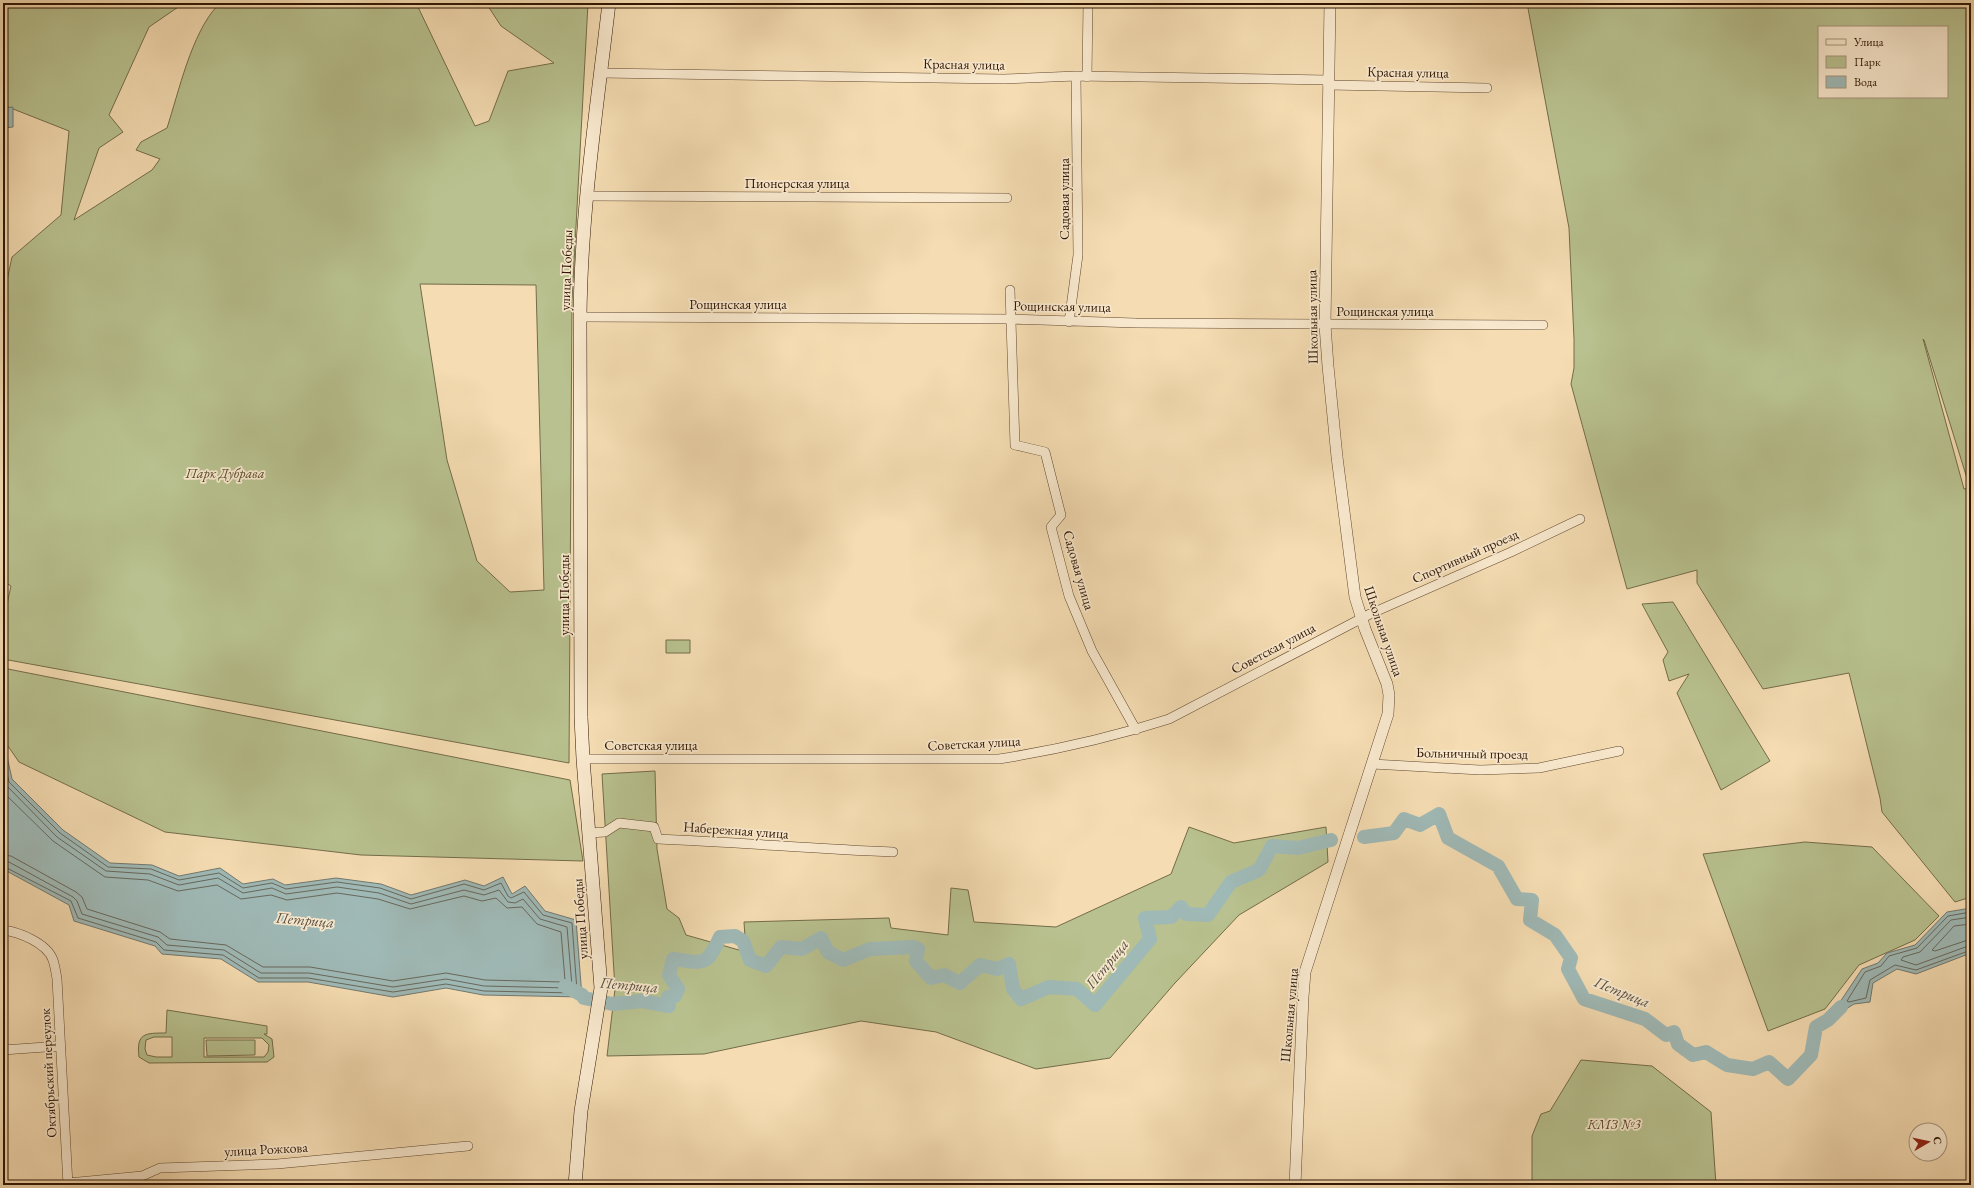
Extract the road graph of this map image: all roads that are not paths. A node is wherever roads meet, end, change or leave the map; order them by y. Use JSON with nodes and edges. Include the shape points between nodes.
{"nodes":[{"id":1,"x":609,"y":3,"type":"edge"},
{"id":2,"x":1088,"y":3,"type":"edge"},
{"id":3,"x":1330,"y":3,"type":"edge"},
{"id":4,"x":601,"y":73,"type":"junction"},
{"id":5,"x":1076,"y":76,"type":"junction"},
{"id":6,"x":1087,"y":77,"type":"junction"},
{"id":7,"x":1328,"y":82,"type":"junction"},
{"id":8,"x":1487,"y":88,"type":"dead end"},
{"id":9,"x":586,"y":196,"type":"junction"},
{"id":10,"x":1007,"y":198,"type":"dead end"},
{"id":11,"x":1010,"y":290,"type":"dead end"},
{"id":12,"x":580,"y":317,"type":"junction"},
{"id":13,"x":1012,"y":319,"type":"junction"},
{"id":14,"x":1069,"y":322,"type":"junction"},
{"id":15,"x":1325,"y":325,"type":"junction"},
{"id":16,"x":1543,"y":325,"type":"dead end"},
{"id":17,"x":1580,"y":519,"type":"dead end"},
{"id":18,"x":1361,"y":618,"type":"junction"},
{"id":19,"x":1136,"y":730,"type":"junction"},
{"id":20,"x":1619,"y":751,"type":"dead end"},
{"id":21,"x":583,"y":759,"type":"junction"},
{"id":22,"x":1372,"y":764,"type":"junction"},
{"id":23,"x":589,"y":833,"type":"junction"},
{"id":24,"x":893,"y":852,"type":"dead end"},
{"id":25,"x":3,"y":930,"type":"edge"},
{"id":26,"x":60,"y":1046,"type":"junction"},
{"id":27,"x":3,"y":1050,"type":"edge"},
{"id":28,"x":468,"y":1146,"type":"dead end"},
{"id":29,"x":68,"y":1184,"type":"edge"},
{"id":30,"x":575,"y":1185,"type":"edge"},
{"id":31,"x":1295,"y":1185,"type":"edge"}],
"edges":[{"from":1,"to":4,"type":"main road","name":"улица Победы"},
{"from":2,"to":6,"type":"street"},
{"from":3,"to":7,"type":"street","name":"Школьная улица"},
{"from":4,"to":5,"type":"street","name":"Красная улица","via":[[1004,79]]},
{"from":4,"to":9,"type":"main road","name":"улица Победы"},
{"from":5,"to":6,"type":"street","name":"Красная улица"},
{"from":5,"to":14,"type":"street","name":"Садовая улица","via":[[1078,255]]},
{"from":6,"to":7,"type":"street","name":"Красная улица"},
{"from":7,"to":8,"type":"street","name":"Красная улица"},
{"from":7,"to":15,"type":"street","name":"Школьная улица"},
{"from":9,"to":10,"type":"street","name":"Пионерская улица"},
{"from":9,"to":12,"type":"main road","name":"улица Победы","via":[[581,256]]},
{"from":11,"to":13,"type":"street","name":"Садовая улица"},
{"from":12,"to":13,"type":"street","name":"Рощинская улица"},
{"from":12,"to":21,"type":"main road","name":"улица Победы","via":[[580,625]]},
{"from":13,"to":14,"type":"street","name":"Рощинская улица"},
{"from":13,"to":19,"type":"street","name":"Садовая улица","via":[[1014,445],[1045,452],[1061,515],[1051,527],[1069,596],[1092,651]]},
{"from":14,"to":15,"type":"street","name":"Рощинская улица"},
{"from":15,"to":16,"type":"street","name":"Рощинская улица"},
{"from":15,"to":18,"type":"street","name":"Школьная улица","via":[[1332,411],[1351,573]]},
{"from":17,"to":18,"type":"street","name":"Спортивный проезд"},
{"from":18,"to":19,"type":"street","name":"Советская улица","via":[[1169,719]]},
{"from":18,"to":22,"type":"street","name":"Школьная улица","via":[[1389,695],[1388,714]]},
{"from":19,"to":21,"type":"street","name":"Советская улица","via":[[998,759]]},
{"from":20,"to":22,"type":"street","name":"Больничный проезд","via":[[1539,768],[1480,770]]},
{"from":21,"to":23,"type":"main road","name":"улица Победы"},
{"from":22,"to":31,"type":"street","name":"Школьная улица","via":[[1305,972]]},
{"from":23,"to":24,"type":"street","name":"Набережная улица","via":[[605,832],[619,823],[654,827],[658,839]]},
{"from":23,"to":30,"type":"main road","name":"улица Победы","via":[[601,988],[581,1111]]},
{"from":25,"to":26,"type":"street","name":"Октябрьский переулок","via":[[35,942],[47,950],[53,959],[57,979]]},
{"from":26,"to":27,"type":"street"},
{"from":26,"to":29,"type":"street","name":"Октябрьский переулок"},
{"from":28,"to":29,"type":"street","name":"улица Рожкова","via":[[277,1164],[160,1168],[142,1176]]}]}
